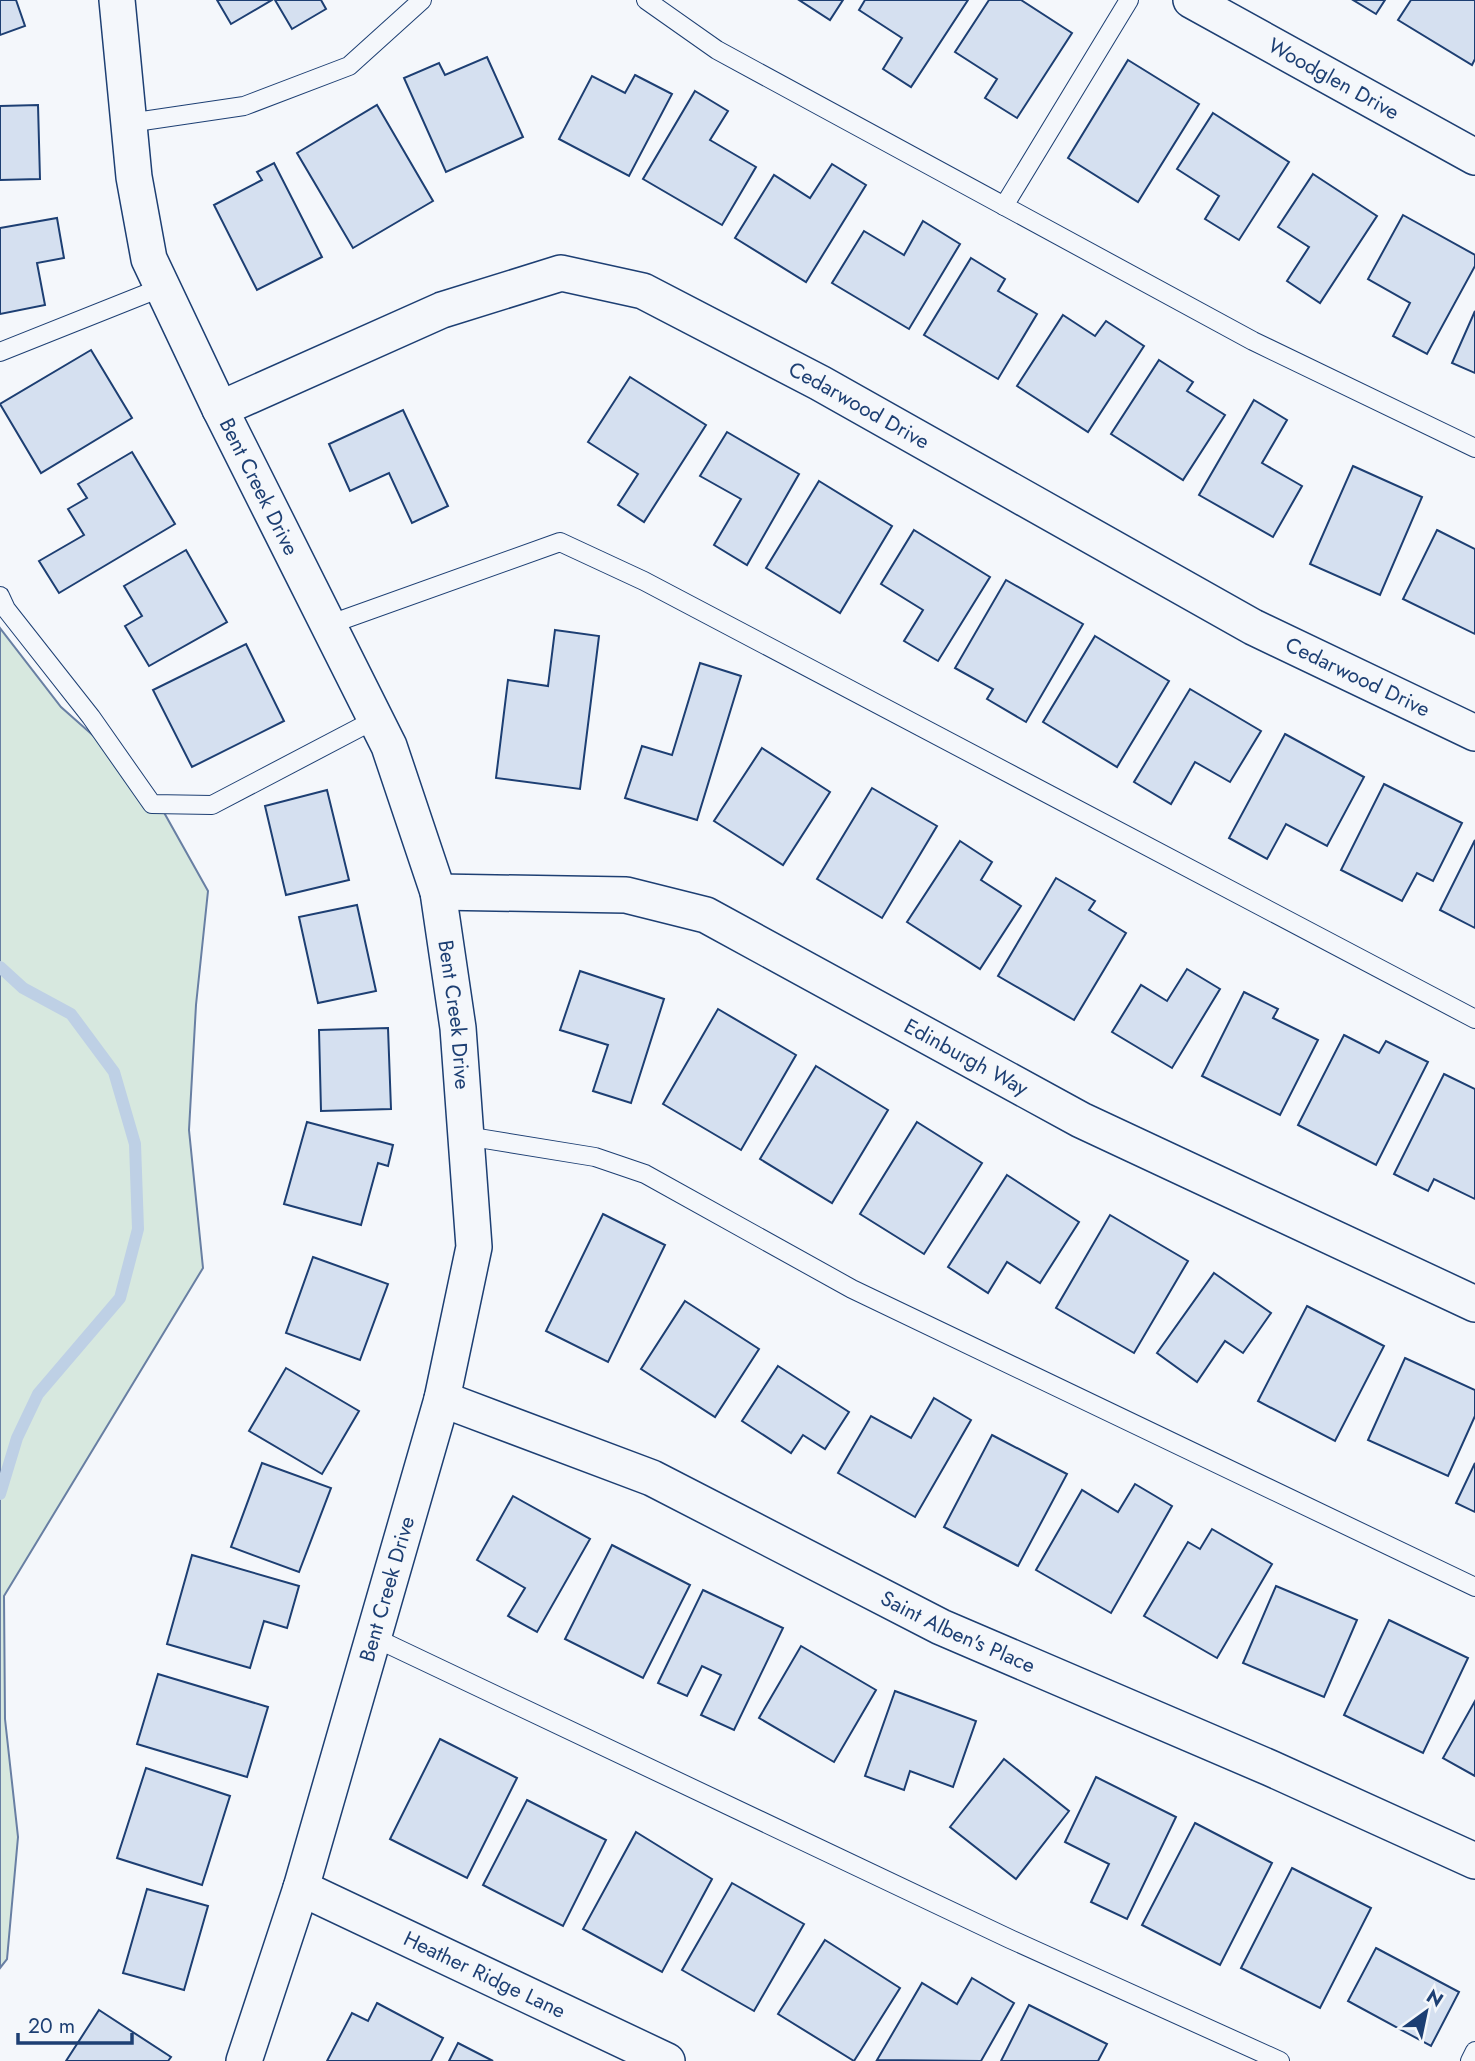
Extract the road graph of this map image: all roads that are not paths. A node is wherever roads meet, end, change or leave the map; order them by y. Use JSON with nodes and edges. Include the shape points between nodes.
{"nodes":[{"id":1,"x":117,"y":0,"type":"edge"},
{"id":2,"x":422,"y":0,"type":"edge"},
{"id":3,"x":646,"y":0,"type":"edge"},
{"id":4,"x":1129,"y":0,"type":"edge"},
{"id":5,"x":1191,"y":0,"type":"edge"},
{"id":6,"x":129,"y":123,"type":"junction"},
{"id":7,"x":1475,"y":157,"type":"edge"},
{"id":8,"x":1004,"y":206,"type":"junction"},
{"id":9,"x":163,"y":287,"type":"junction"},
{"id":10,"x":0,"y":352,"type":"edge"},
{"id":11,"x":220,"y":409,"type":"junction"},
{"id":12,"x":1475,"y":448,"type":"edge"},
{"id":13,"x":0,"y":596,"type":"edge"},
{"id":14,"x":328,"y":625,"type":"junction"},
{"id":15,"x":376,"y":719,"type":"junction"},
{"id":16,"x":1475,"y":733,"type":"edge"},
{"id":17,"x":438,"y":892,"type":"junction"},
{"id":18,"x":1475,"y":1019,"type":"edge"},
{"id":19,"x":466,"y":1136,"type":"junction"},
{"id":20,"x":1475,"y":1304,"type":"edge"},
{"id":21,"x":442,"y":1399,"type":"junction"},
{"id":22,"x":1475,"y":1587,"type":"edge"},
{"id":23,"x":373,"y":1637,"type":"junction"},
{"id":24,"x":1475,"y":1861,"type":"edge"},
{"id":25,"x":301,"y":1888,"type":"junction"},
{"id":26,"x":1475,"y":2051,"type":"edge"},
{"id":27,"x":244,"y":2061,"type":"edge"},
{"id":28,"x":667,"y":2061,"type":"edge"},
{"id":29,"x":1280,"y":2061,"type":"edge"},
{"id":30,"x":1470,"y":2061,"type":"edge"}],
"edges":[{"from":1,"to":6,"type":"street","name":"Bent Creek Drive"},
{"from":2,"to":6,"type":"lane","via":[[349,66],[244,106]]},
{"from":3,"to":8,"type":"lane","via":[[717,50]]},
{"from":4,"to":8,"type":"lane"},
{"from":5,"to":7,"type":"street","name":"Woodglen Drive"},
{"from":6,"to":9,"type":"street","name":"Bent Creek Drive","via":[[149,259]]},
{"from":8,"to":12,"type":"lane","via":[[1253,341]]},
{"from":9,"to":10,"type":"lane"},
{"from":9,"to":11,"type":"street","name":"Bent Creek Drive"},
{"from":11,"to":14,"type":"street","name":"Bent Creek Drive"},
{"from":11,"to":16,"type":"street","name":"Cedarwood Drive","via":[[442,310],[561,273],[643,291],[820,383],[1253,627]]},
{"from":13,"to":15,"type":"lane","via":[[152,804],[212,805]]},
{"from":14,"to":15,"type":"street","name":"Bent Creek Drive"},
{"from":14,"to":18,"type":"lane","via":[[560,542],[644,581]]},
{"from":15,"to":17,"type":"street","name":"Bent Creek Drive"},
{"from":17,"to":19,"type":"street","name":"Bent Creek Drive","via":[[458,1028]]},
{"from":17,"to":20,"type":"street","name":"Edinburgh Way","via":[[626,895],[706,915],[1081,1120]]},
{"from":19,"to":21,"type":"street","name":"Bent Creek Drive","via":[[474,1247]]},
{"from":19,"to":22,"type":"lane","via":[[596,1157],[645,1174],[852,1289]]},
{"from":21,"to":23,"type":"street","name":"Bent Creek Drive"},
{"from":21,"to":24,"type":"street","name":"Saint Alben's Place","via":[[652,1478],[941,1627]]},
{"from":23,"to":25,"type":"street","name":"Bent Creek Drive"},
{"from":23,"to":29,"type":"lane","via":[[1010,1939]]},
{"from":25,"to":27,"type":"street","name":"Bent Creek Drive"},
{"from":25,"to":28,"type":"street","name":"Heather Ridge Lane"},
{"from":26,"to":30,"type":"lane"}]}
